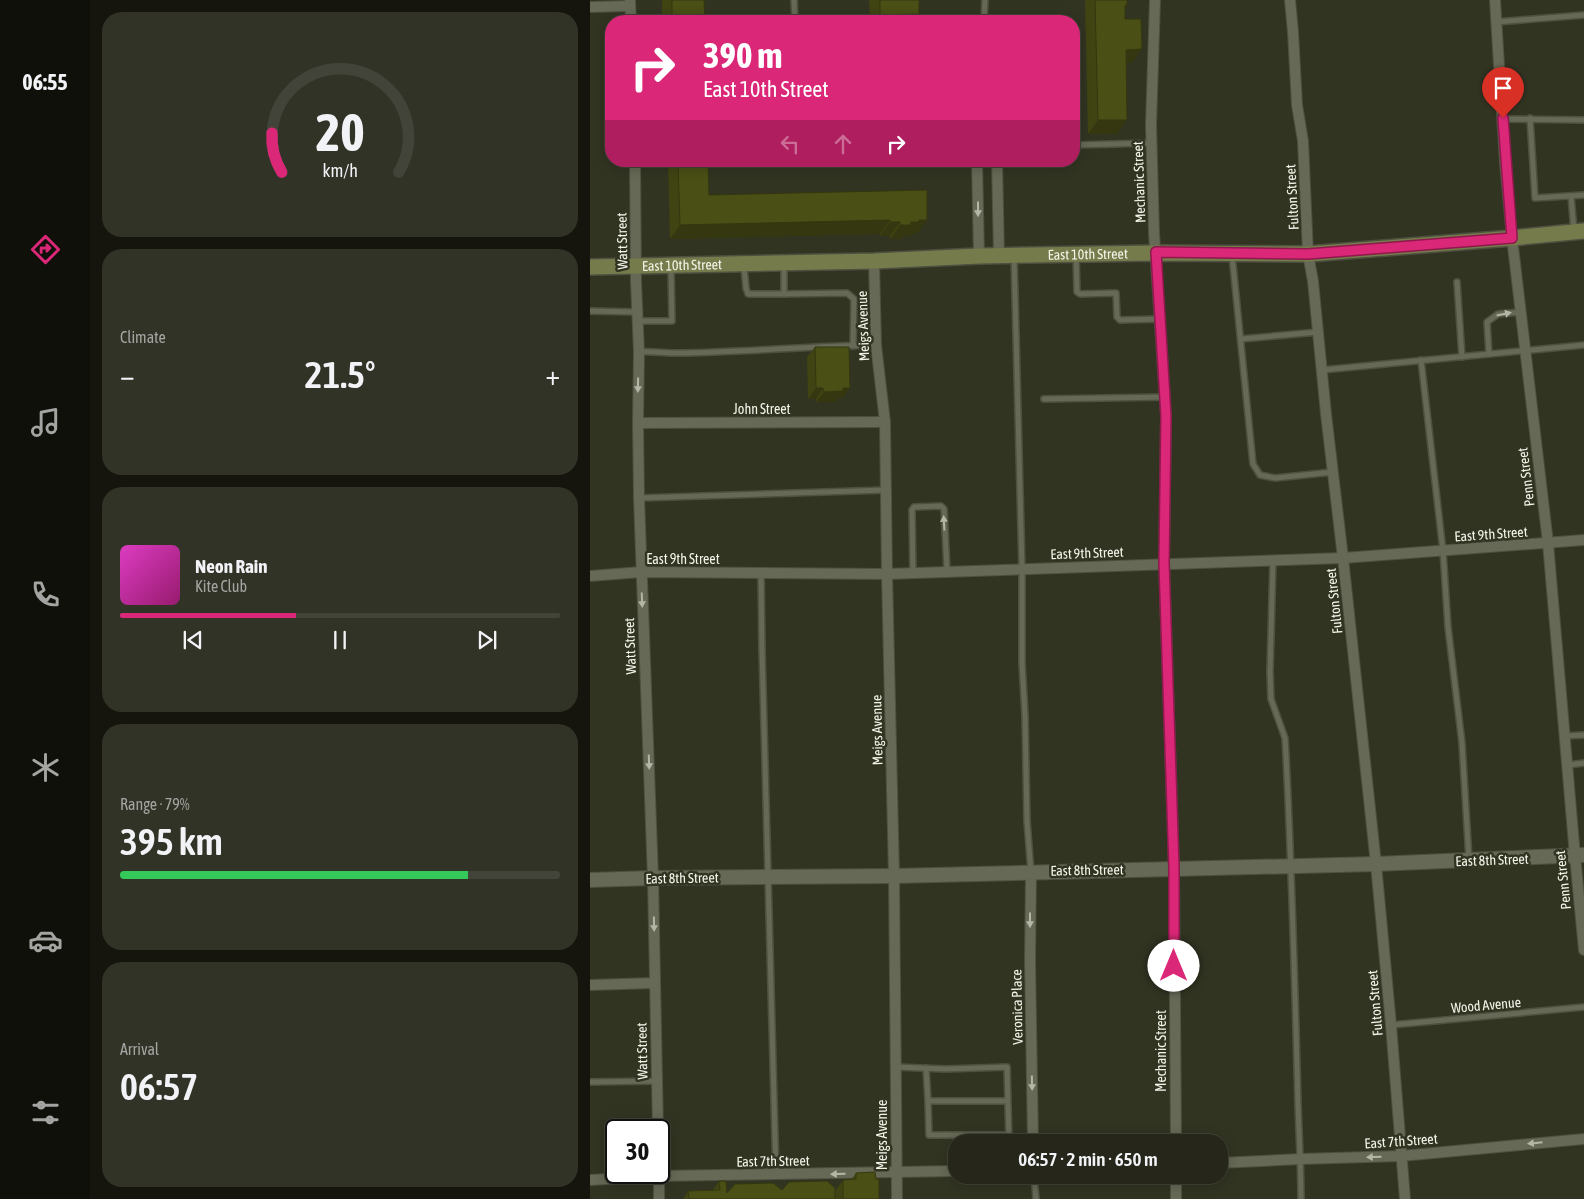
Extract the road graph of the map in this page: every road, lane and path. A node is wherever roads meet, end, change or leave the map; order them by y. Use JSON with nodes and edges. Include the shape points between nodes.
{"nodes":[{"id":1,"x":794,"y":0,"type":"edge"},
{"id":2,"x":985,"y":0,"type":"edge"},
{"id":3,"x":1155,"y":0,"type":"edge"},
{"id":4,"x":1290,"y":0,"type":"edge"},
{"id":5,"x":1495,"y":0,"type":"edge"},
{"id":6,"x":630,"y":3,"type":"edge"},
{"id":7,"x":590,"y":8,"type":"edge"},
{"id":8,"x":795,"y":15,"type":"edge"},
{"id":9,"x":984,"y":15,"type":"edge"},
{"id":10,"x":1584,"y":15,"type":"edge"},
{"id":11,"x":1496,"y":22,"type":"junction"},
{"id":12,"x":1503,"y":118,"type":"junction"},
{"id":13,"x":1530,"y":118,"type":"junction"},
{"id":14,"x":1584,"y":120,"type":"edge"},
{"id":15,"x":1152,"y":143,"type":"junction"},
{"id":16,"x":1080,"y":145,"type":"edge"},
{"id":17,"x":635,"y":167,"type":"edge"},
{"id":18,"x":977,"y":167,"type":"edge"},
{"id":19,"x":997,"y":167,"type":"edge"},
{"id":20,"x":1584,"y":195,"type":"edge"},
{"id":21,"x":1571,"y":196,"type":"junction"},
{"id":22,"x":1579,"y":232,"type":"edge"},
{"id":23,"x":1512,"y":238,"type":"junction"},
{"id":24,"x":1156,"y":252,"type":"junction"},
{"id":25,"x":1231,"y":252,"type":"junction"},
{"id":26,"x":1308,"y":254,"type":"junction"},
{"id":27,"x":1076,"y":255,"type":"junction"},
{"id":28,"x":979,"y":256,"type":"junction"},
{"id":29,"x":1006,"y":256,"type":"junction"},
{"id":30,"x":874,"y":261,"type":"junction"},
{"id":31,"x":784,"y":263,"type":"junction"},
{"id":32,"x":744,"y":264,"type":"junction"},
{"id":33,"x":670,"y":265,"type":"junction"},
{"id":34,"x":636,"y":266,"type":"junction"},
{"id":35,"x":590,"y":267,"type":"edge"},
{"id":36,"x":1457,"y":282,"type":"dead end"},
{"id":37,"x":784,"y":294,"type":"junction"},
{"id":38,"x":590,"y":311,"type":"edge"},
{"id":39,"x":1521,"y":312,"type":"junction"},
{"id":40,"x":638,"y":317,"type":"junction"},
{"id":41,"x":1160,"y":319,"type":"junction"},
{"id":42,"x":1318,"y":332,"type":"junction"},
{"id":43,"x":1241,"y":339,"type":"junction"},
{"id":44,"x":876,"y":345,"type":"junction"},
{"id":45,"x":1584,"y":345,"type":"edge"},
{"id":46,"x":853,"y":346,"type":"junction"},
{"id":47,"x":1525,"y":351,"type":"junction"},
{"id":48,"x":639,"y":352,"type":"junction"},
{"id":49,"x":1489,"y":354,"type":"junction"},
{"id":50,"x":1462,"y":356,"type":"junction"},
{"id":51,"x":1421,"y":360,"type":"junction"},
{"id":52,"x":1322,"y":370,"type":"junction"},
{"id":53,"x":1164,"y":398,"type":"junction"},
{"id":54,"x":1044,"y":400,"type":"dead end"},
{"id":55,"x":886,"y":422,"type":"junction"},
{"id":56,"x":638,"y":423,"type":"junction"},
{"id":57,"x":1333,"y":472,"type":"junction"},
{"id":58,"x":886,"y":490,"type":"junction"},
{"id":59,"x":639,"y":498,"type":"junction"},
{"id":60,"x":1584,"y":540,"type":"edge"},
{"id":61,"x":1548,"y":543,"type":"junction"},
{"id":62,"x":1443,"y":551,"type":"junction"},
{"id":63,"x":1343,"y":558,"type":"junction"},
{"id":64,"x":1273,"y":560,"type":"junction"},
{"id":65,"x":1164,"y":563,"type":"junction"},
{"id":66,"x":1022,"y":569,"type":"junction"},
{"id":67,"x":641,"y":572,"type":"junction"},
{"id":68,"x":947,"y":572,"type":"junction"},
{"id":69,"x":761,"y":573,"type":"junction"},
{"id":70,"x":913,"y":573,"type":"junction"},
{"id":71,"x":887,"y":574,"type":"junction"},
{"id":72,"x":590,"y":576,"type":"edge"},
{"id":73,"x":1584,"y":735,"type":"edge"},
{"id":74,"x":1564,"y":736,"type":"junction"},
{"id":75,"x":1584,"y":764,"type":"edge"},
{"id":76,"x":1567,"y":765,"type":"junction"},
{"id":77,"x":1579,"y":856,"type":"edge"},
{"id":78,"x":1470,"y":861,"type":"junction"},
{"id":79,"x":1376,"y":864,"type":"junction"},
{"id":80,"x":1291,"y":866,"type":"junction"},
{"id":81,"x":1174,"y":868,"type":"junction"},
{"id":82,"x":1031,"y":872,"type":"junction"},
{"id":83,"x":894,"y":876,"type":"junction"},
{"id":84,"x":768,"y":877,"type":"junction"},
{"id":85,"x":653,"y":878,"type":"junction"},
{"id":86,"x":590,"y":880,"type":"edge"},
{"id":87,"x":1584,"y":950,"type":"edge"},
{"id":88,"x":654,"y":982,"type":"junction"},
{"id":89,"x":590,"y":985,"type":"edge"},
{"id":90,"x":1584,"y":1007,"type":"edge"},
{"id":91,"x":1391,"y":1025,"type":"junction"},
{"id":92,"x":896,"y":1066,"type":"junction"},
{"id":93,"x":926,"y":1068,"type":"junction"},
{"id":94,"x":656,"y":1081,"type":"junction"},
{"id":95,"x":590,"y":1082,"type":"edge"},
{"id":96,"x":928,"y":1101,"type":"junction"},
{"id":97,"x":1007,"y":1101,"type":"junction"},
{"id":98,"x":658,"y":1119,"type":"edge"},
{"id":99,"x":1009,"y":1134,"type":"edge"},
{"id":100,"x":1033,"y":1134,"type":"edge"},
{"id":101,"x":1176,"y":1134,"type":"edge"},
{"id":102,"x":948,"y":1135,"type":"edge"},
{"id":103,"x":1584,"y":1138,"type":"edge"},
{"id":104,"x":1401,"y":1156,"type":"junction"},
{"id":105,"x":1301,"y":1159,"type":"junction"},
{"id":106,"x":1228,"y":1163,"type":"edge"},
{"id":107,"x":948,"y":1171,"type":"edge"},
{"id":108,"x":670,"y":1172,"type":"edge"},
{"id":109,"x":896,"y":1173,"type":"junction"},
{"id":110,"x":776,"y":1175,"type":"junction"},
{"id":111,"x":605,"y":1178,"type":"edge"},
{"id":112,"x":590,"y":1180,"type":"edge"},
{"id":113,"x":659,"y":1184,"type":"edge"},
{"id":114,"x":1035,"y":1184,"type":"edge"},
{"id":115,"x":1176,"y":1184,"type":"edge"},
{"id":116,"x":660,"y":1199,"type":"edge"},
{"id":117,"x":897,"y":1199,"type":"edge"},
{"id":118,"x":1036,"y":1199,"type":"edge"},
{"id":119,"x":1176,"y":1199,"type":"edge"},
{"id":120,"x":1301,"y":1199,"type":"edge"},
{"id":121,"x":1404,"y":1199,"type":"edge"}],
"edges":[{"from":1,"to":8,"type":"lane"},
{"from":2,"to":9,"type":"lane"},
{"from":3,"to":15,"type":"street","name":"Mechanic Street"},
{"from":4,"to":26,"type":"street","name":"Fulton Street","via":[[1297,105],[1303,141]]},
{"from":5,"to":11,"type":"street","name":"Penn Street"},
{"from":6,"to":7,"type":"street"},
{"from":10,"to":11,"type":"lane"},
{"from":11,"to":12,"type":"street","name":"Penn Street"},
{"from":12,"to":13,"type":"lane"},
{"from":12,"to":23,"type":"street","name":"Penn Street"},
{"from":13,"to":14,"type":"lane"},
{"from":13,"to":21,"type":"lane","via":[[1535,198]]},
{"from":15,"to":16,"type":"lane"},
{"from":15,"to":24,"type":"street","name":"Mechanic Street"},
{"from":17,"to":34,"type":"street","name":"Watt Street"},
{"from":18,"to":28,"type":"street","one_way":true},
{"from":19,"to":29,"type":"street"},
{"from":20,"to":21,"type":"lane"},
{"from":21,"to":22,"type":"lane"},
{"from":22,"to":23,"type":"main road","name":"East 10th Street"},
{"from":23,"to":26,"type":"main road","name":"East 10th Street"},
{"from":23,"to":39,"type":"street","name":"Penn Street"},
{"from":24,"to":25,"type":"main road","name":"East 10th Street"},
{"from":24,"to":27,"type":"main road","name":"East 10th Street"},
{"from":24,"to":41,"type":"street","name":"Mechanic Street"},
{"from":25,"to":26,"type":"main road","name":"East 10th Street"},
{"from":25,"to":43,"type":"lane"},
{"from":26,"to":42,"type":"street","name":"Fulton Street"},
{"from":27,"to":29,"type":"main road","name":"East 10th Street"},
{"from":27,"to":41,"type":"lane","via":[[1077,292],[1116,293],[1117,317],[1120,320]]},
{"from":28,"to":29,"type":"main road","name":"East 10th Street"},
{"from":28,"to":30,"type":"main road","name":"East 10th Street"},
{"from":29,"to":66,"type":"lane"},
{"from":30,"to":31,"type":"main road","name":"East 10th Street"},
{"from":30,"to":44,"type":"street","name":"Meigs Avenue"},
{"from":31,"to":32,"type":"main road","name":"East 10th Street"},
{"from":31,"to":37,"type":"lane"},
{"from":32,"to":33,"type":"main road","name":"East 10th Street"},
{"from":32,"to":37,"type":"lane","via":[[748,294]]},
{"from":33,"to":34,"type":"main road","name":"East 10th Street"},
{"from":33,"to":40,"type":"lane","via":[[672,321]]},
{"from":34,"to":35,"type":"main road","name":"East 10th Street"},
{"from":34,"to":40,"type":"street","name":"Watt Street"},
{"from":36,"to":50,"type":"lane"},
{"from":37,"to":46,"type":"lane","via":[[847,293],[854,299]]},
{"from":38,"to":40,"type":"lane"},
{"from":39,"to":47,"type":"street","name":"Penn Street"},
{"from":49,"to":39,"type":"lane","one_way":true,"via":[[1487,322],[1498,314]]},
{"from":40,"to":48,"type":"street","name":"Watt Street"},
{"from":41,"to":53,"type":"street","name":"Mechanic Street"},
{"from":42,"to":43,"type":"lane"},
{"from":42,"to":52,"type":"street","name":"Fulton Street"},
{"from":43,"to":57,"type":"lane","via":[[1252,464],[1260,474],[1274,478]]},
{"from":44,"to":46,"type":"lane"},
{"from":44,"to":55,"type":"street","name":"Meigs Avenue"},
{"from":45,"to":47,"type":"lane"},
{"from":46,"to":48,"type":"lane"},
{"from":47,"to":49,"type":"lane"},
{"from":47,"to":61,"type":"street","name":"Penn Street"},
{"from":48,"to":56,"type":"street","name":"Watt Street","one_way":true},
{"from":49,"to":50,"type":"lane"},
{"from":50,"to":51,"type":"lane"},
{"from":51,"to":52,"type":"lane"},
{"from":51,"to":62,"type":"lane"},
{"from":52,"to":57,"type":"street","name":"Fulton Street"},
{"from":53,"to":54,"type":"lane"},
{"from":53,"to":65,"type":"street","name":"Mechanic Street"},
{"from":55,"to":56,"type":"street","name":"John Street"},
{"from":55,"to":58,"type":"street","name":"Meigs Avenue"},
{"from":56,"to":59,"type":"street","name":"Watt Street"},
{"from":57,"to":63,"type":"street","name":"Fulton Street"},
{"from":58,"to":59,"type":"lane"},
{"from":58,"to":71,"type":"street","name":"Meigs Avenue"},
{"from":59,"to":67,"type":"street","name":"Watt Street"},
{"from":60,"to":61,"type":"street","name":"East 9th Street"},
{"from":61,"to":62,"type":"street","name":"East 9th Street"},
{"from":61,"to":74,"type":"street","name":"Penn Street"},
{"from":62,"to":63,"type":"street","name":"East 9th Street"},
{"from":62,"to":78,"type":"lane"},
{"from":63,"to":64,"type":"street","name":"East 9th Street"},
{"from":63,"to":79,"type":"street","name":"Fulton Street"},
{"from":64,"to":65,"type":"street","name":"East 9th Street"},
{"from":64,"to":80,"type":"lane","via":[[1271,699],[1285,738]]},
{"from":65,"to":66,"type":"street","name":"East 9th Street"},
{"from":65,"to":81,"type":"street","name":"Mechanic Street"},
{"from":66,"to":68,"type":"street","name":"East 9th Street"},
{"from":66,"to":82,"type":"lane","via":[[1022,663]]},
{"from":67,"to":69,"type":"street","name":"East 9th Street"},
{"from":67,"to":72,"type":"street","name":"East 9th Street"},
{"from":67,"to":85,"type":"street","name":"Watt Street","one_way":true},
{"from":68,"to":70,"type":"street","name":"East 9th Street"},
{"from":68,"to":70,"type":"lane","one_way":true,"via":[[944,509],[941,506],[914,507],[912,510]]},
{"from":69,"to":71,"type":"street","name":"East 9th Street"},
{"from":69,"to":84,"type":"lane"},
{"from":70,"to":71,"type":"street","name":"East 9th Street"},
{"from":71,"to":83,"type":"street","name":"Meigs Avenue"},
{"from":73,"to":74,"type":"lane"},
{"from":74,"to":76,"type":"street","name":"Penn Street"},
{"from":75,"to":76,"type":"lane"},
{"from":76,"to":77,"type":"street","name":"Penn Street"},
{"from":77,"to":78,"type":"main road","name":"East 8th Street"},
{"from":77,"to":87,"type":"street","name":"Penn Street"},
{"from":78,"to":79,"type":"main road","name":"East 8th Street"},
{"from":79,"to":80,"type":"main road","name":"East 8th Street"},
{"from":79,"to":91,"type":"street","name":"Fulton Street"},
{"from":80,"to":81,"type":"main road","name":"East 8th Street"},
{"from":80,"to":105,"type":"lane"},
{"from":81,"to":82,"type":"main road","name":"East 8th Street"},
{"from":81,"to":101,"type":"street","name":"Mechanic Street"},
{"from":82,"to":83,"type":"main road","name":"East 8th Street"},
{"from":82,"to":100,"type":"street","name":"Veronica Place","one_way":true},
{"from":83,"to":84,"type":"main road","name":"East 8th Street"},
{"from":83,"to":92,"type":"street","name":"Meigs Avenue"},
{"from":84,"to":85,"type":"main road","name":"East 8th Street"},
{"from":84,"to":110,"type":"lane"},
{"from":85,"to":86,"type":"main road","name":"East 8th Street"},
{"from":85,"to":88,"type":"street","name":"Watt Street","one_way":true},
{"from":88,"to":89,"type":"street"},
{"from":88,"to":94,"type":"street","name":"Watt Street"},
{"from":90,"to":91,"type":"lane","name":"Wood Avenue"},
{"from":91,"to":104,"type":"street","name":"Fulton Street"},
{"from":92,"to":93,"type":"lane"},
{"from":92,"to":109,"type":"street","name":"Meigs Avenue"},
{"from":93,"to":96,"type":"lane"},
{"from":93,"to":97,"type":"lane","via":[[1007,1067]]},
{"from":94,"to":95,"type":"lane"},
{"from":94,"to":98,"type":"street","name":"Watt Street"},
{"from":96,"to":97,"type":"lane"},
{"from":96,"to":102,"type":"lane","via":[[929,1135]]},
{"from":97,"to":99,"type":"lane"},
{"from":103,"to":104,"type":"street","name":"East 7th Street","one_way":true},
{"from":104,"to":105,"type":"street","name":"East 7th Street","one_way":true},
{"from":104,"to":121,"type":"street","name":"Fulton Street"},
{"from":105,"to":106,"type":"street","name":"East 7th Street"},
{"from":105,"to":120,"type":"lane"},
{"from":107,"to":109,"type":"street","name":"East 7th Street"},
{"from":108,"to":110,"type":"street","name":"East 7th Street"},
{"from":109,"to":110,"type":"street","name":"East 7th Street","one_way":true},
{"from":109,"to":117,"type":"street","name":"Meigs Avenue"},
{"from":111,"to":112,"type":"street","name":"East 7th Street"},
{"from":113,"to":116,"type":"street"},
{"from":114,"to":118,"type":"lane"},
{"from":115,"to":119,"type":"street"}]}
